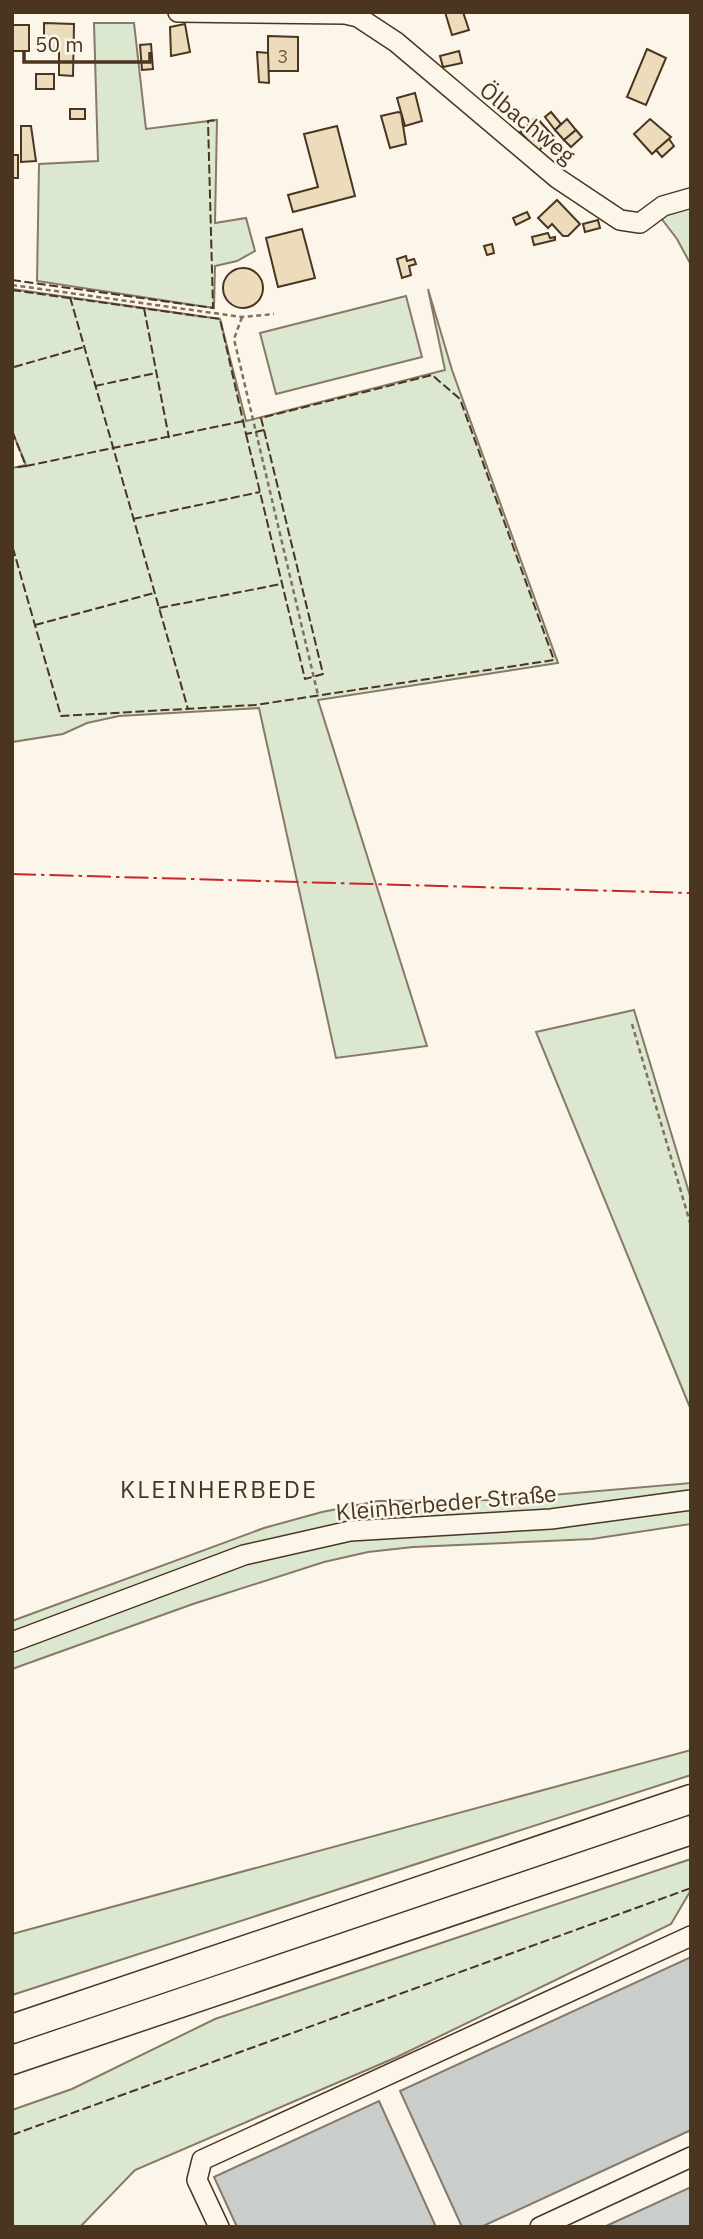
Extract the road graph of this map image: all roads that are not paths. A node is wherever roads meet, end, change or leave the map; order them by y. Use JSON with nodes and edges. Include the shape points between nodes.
{"nodes":[{"id":1,"x":178,"y":12,"type":"edge"},
{"id":2,"x":345,"y":13,"type":"edge"},
{"id":3,"x":691,"y":198,"type":"edge"},
{"id":4,"x":691,"y":1500,"type":"edge"},
{"id":5,"x":12,"y":1642,"type":"edge"},
{"id":6,"x":691,"y":1799,"type":"edge"},
{"id":7,"x":691,"y":1830,"type":"edge"},
{"id":8,"x":691,"y":1936,"type":"edge"},
{"id":9,"x":16,"y":2028,"type":"edge"},
{"id":10,"x":12,"y":2060,"type":"edge"},
{"id":11,"x":691,"y":2157,"type":"edge"},
{"id":12,"x":219,"y":2227,"type":"edge"},
{"id":13,"x":540,"y":2227,"type":"edge"}],
"edges":[{"from":1,"to":2,"type":"street"},
{"from":2,"to":3,"type":"street","name":"Ölbachweg","via":[[396,42],[525,154],[620,220],[640,223],[663,206]]},
{"from":4,"to":5,"type":"street","name":"Kleinherbeder Straße","via":[[551,1519],[350,1531],[244,1555]]},
{"from":6,"to":9,"type":"highway"},
{"from":7,"to":10,"type":"highway"},
{"from":8,"to":12,"type":"street","via":[[202,2160],[197,2180]]},
{"from":11,"to":13,"type":"street"}]}
